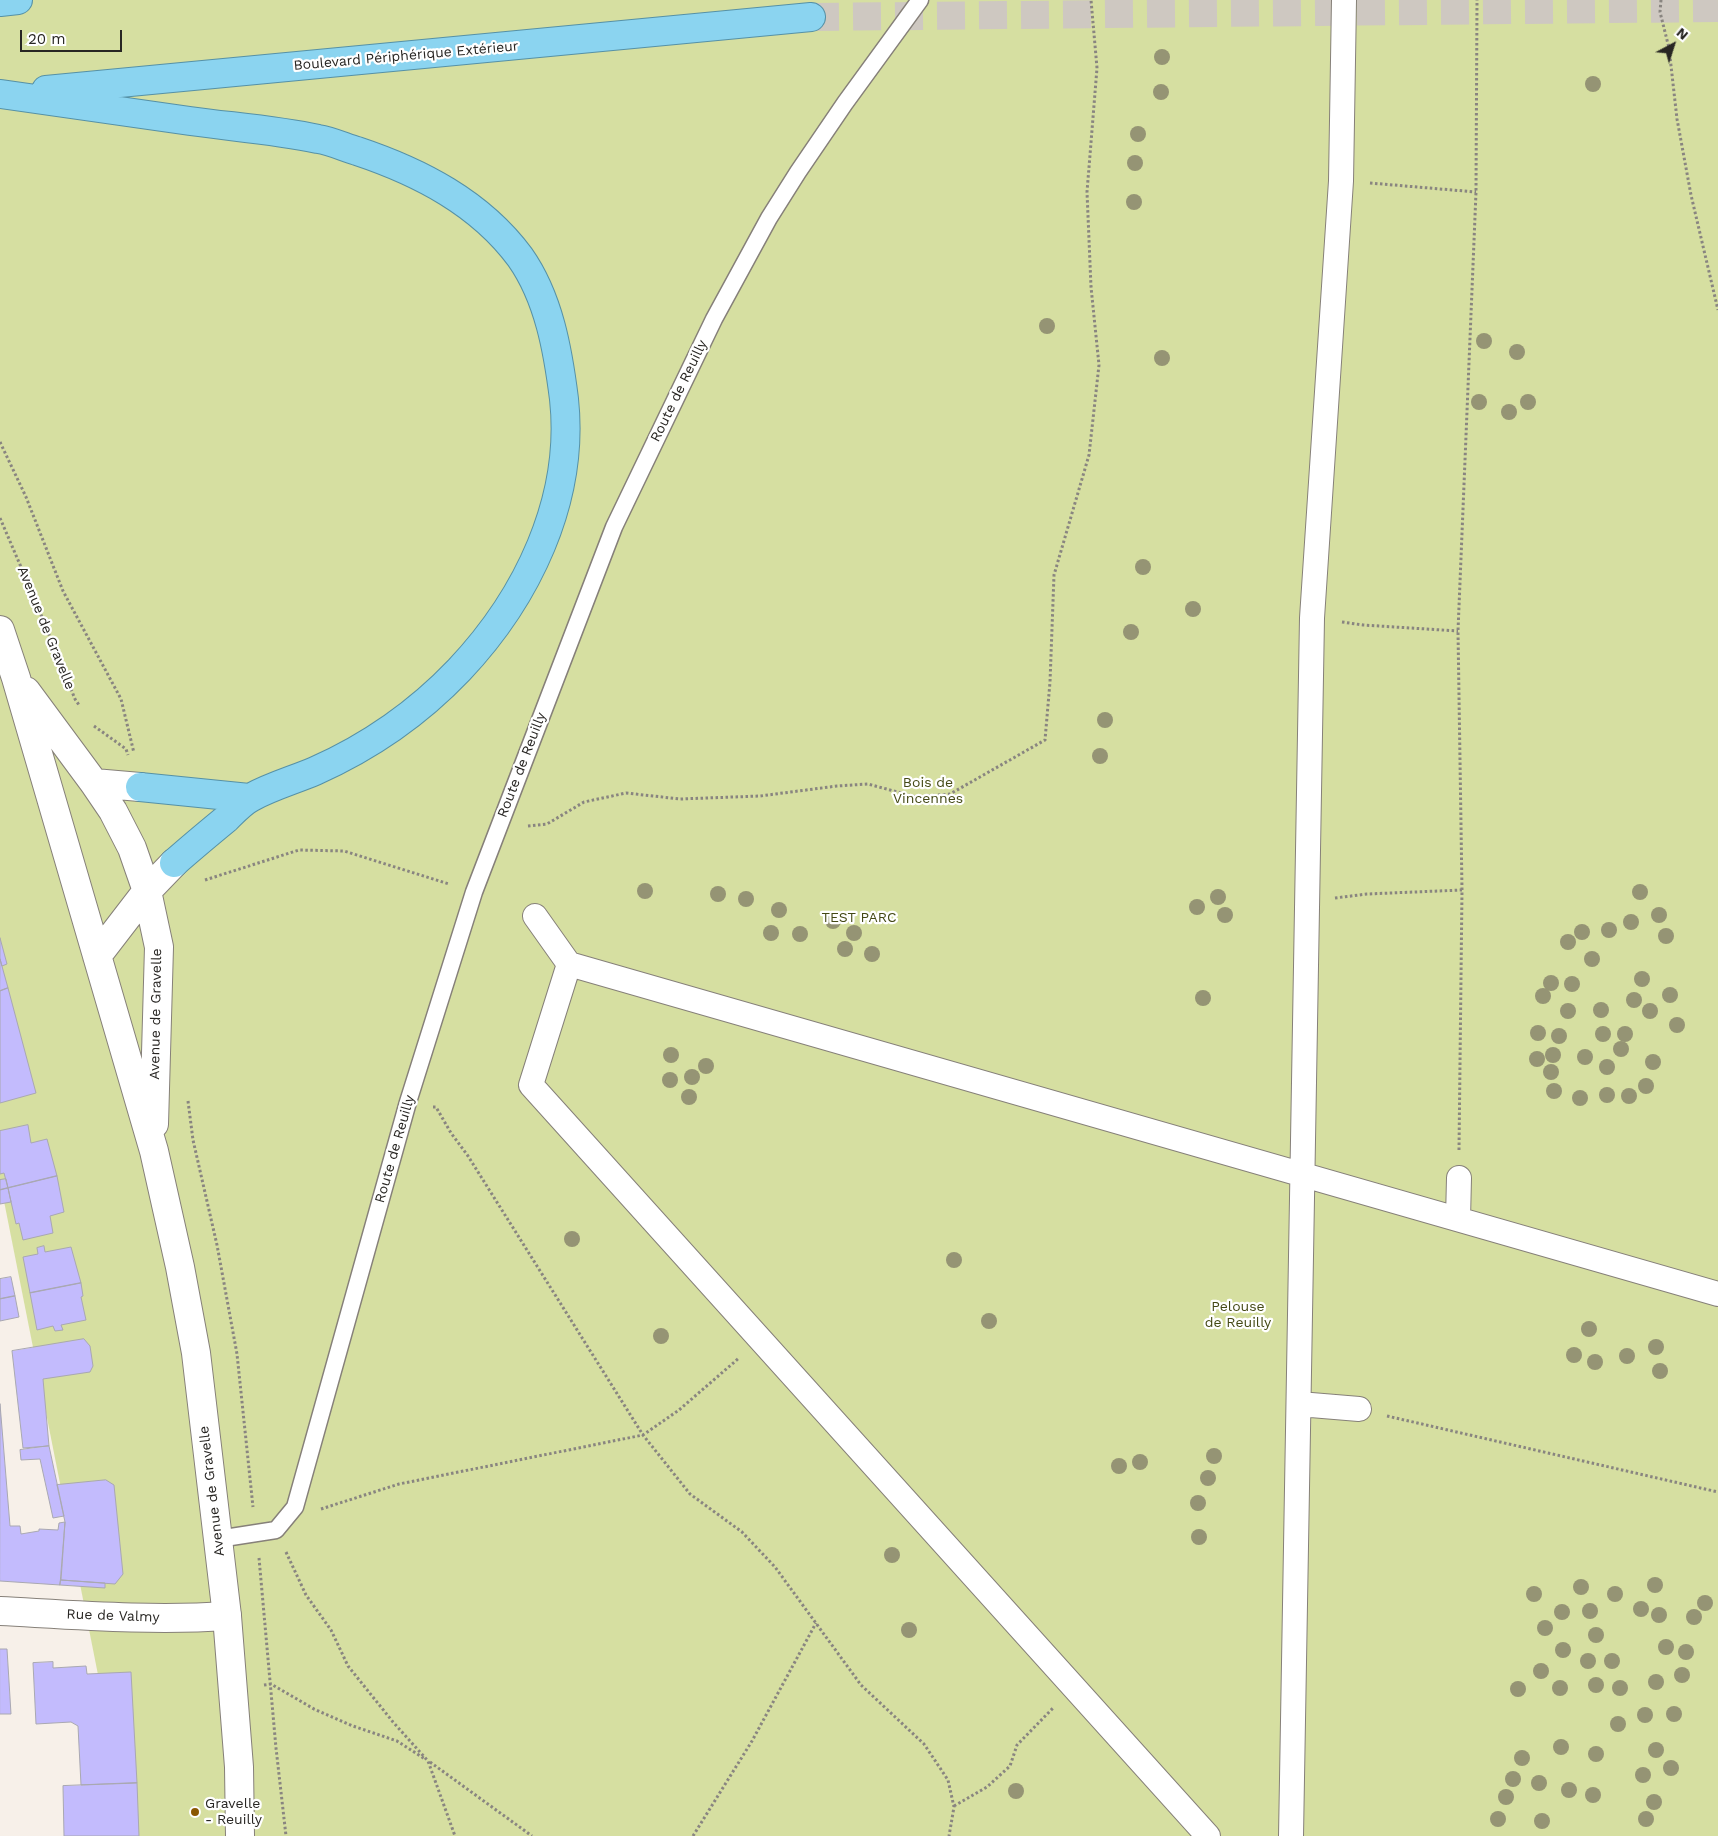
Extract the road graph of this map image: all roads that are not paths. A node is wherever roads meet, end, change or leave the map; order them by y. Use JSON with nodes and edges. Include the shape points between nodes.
{"nodes":[{"id":1,"x":18,"y":0,"type":"edge"},
{"id":2,"x":920,"y":0,"type":"edge"},
{"id":3,"x":1344,"y":0,"type":"edge"},
{"id":4,"x":0,"y":2,"type":"edge"},
{"id":5,"x":811,"y":17,"type":"tunnel mouth"},
{"id":6,"x":0,"y":94,"type":"edge"},
{"id":7,"x":0,"y":630,"type":"edge"},
{"id":8,"x":16,"y":678,"type":"junction"},
{"id":9,"x":94,"y":782,"type":"junction"},
{"id":10,"x":140,"y":787,"type":"joint"},
{"id":11,"x":249,"y":798,"type":"junction"},
{"id":12,"x":174,"y":863,"type":"joint"},
{"id":13,"x":147,"y":891,"type":"junction"},
{"id":14,"x":535,"y":916,"type":"dead end"},
{"id":15,"x":97,"y":956,"type":"junction"},
{"id":16,"x":569,"y":964,"type":"junction"},
{"id":17,"x":154,"y":1151,"type":"junction"},
{"id":18,"x":1303,"y":1174,"type":"junction"},
{"id":19,"x":1459,"y":1178,"type":"road end"},
{"id":20,"x":1458,"y":1220,"type":"junction"},
{"id":21,"x":1718,"y":1294,"type":"edge"},
{"id":22,"x":1299,"y":1404,"type":"junction"},
{"id":23,"x":1359,"y":1410,"type":"road end"},
{"id":24,"x":218,"y":1539,"type":"junction"},
{"id":25,"x":0,"y":1611,"type":"edge"},
{"id":26,"x":227,"y":1616,"type":"junction"},
{"id":27,"x":240,"y":1836,"type":"edge"},
{"id":28,"x":1208,"y":1836,"type":"edge"},
{"id":29,"x":1291,"y":1836,"type":"edge"}],
"edges":[{"from":1,"to":4,"type":"highway"},
{"from":2,"to":24,"type":"lane","name":"Route de Reuilly","via":[[769,218],[714,319],[614,527],[474,892],[408,1102],[295,1507],[276,1530]]},
{"from":3,"to":18,"type":"street","via":[[1341,181],[1312,618]]},
{"from":5,"to":6,"type":"highway","name":"Boulevard Périphérique Extérieur"},
{"from":6,"to":11,"type":"highway","via":[[321,139],[376,157],[460,198],[499,233],[521,259],[544,303],[560,364],[566,419],[563,468],[548,531],[521,589],[484,643],[432,697],[405,719],[352,753]]},
{"from":7,"to":8,"type":"street","name":"Avenue de Gravelle"},
{"from":8,"to":9,"type":"street","name":"Avenue de Gravelle"},
{"from":8,"to":15,"type":"street","name":"Avenue de Gravelle"},
{"from":9,"to":10,"type":"street"},
{"from":9,"to":13,"type":"street","name":"Avenue de Gravelle","via":[[132,848]]},
{"from":10,"to":11,"type":"highway"},
{"from":11,"to":12,"type":"highway"},
{"from":12,"to":13,"type":"street"},
{"from":13,"to":15,"type":"street"},
{"from":13,"to":17,"type":"street","name":"Avenue de Gravelle","via":[[159,947]]},
{"from":14,"to":16,"type":"street"},
{"from":15,"to":17,"type":"street","name":"Avenue de Gravelle"},
{"from":16,"to":18,"type":"street"},
{"from":16,"to":28,"type":"street","via":[[531,1085]]},
{"from":17,"to":24,"type":"street","name":"Avenue de Gravelle","via":[[196,1353]]},
{"from":18,"to":20,"type":"street"},
{"from":18,"to":22,"type":"street"},
{"from":19,"to":20,"type":"street"},
{"from":20,"to":21,"type":"street"},
{"from":22,"to":23,"type":"street"},
{"from":22,"to":29,"type":"street"},
{"from":24,"to":26,"type":"street","name":"Avenue de Gravelle"},
{"from":25,"to":26,"type":"street","name":"Rue de Valmy","via":[[130,1618]]},
{"from":26,"to":27,"type":"street","name":"Avenue de Gravelle","via":[[239,1767]]}]}
